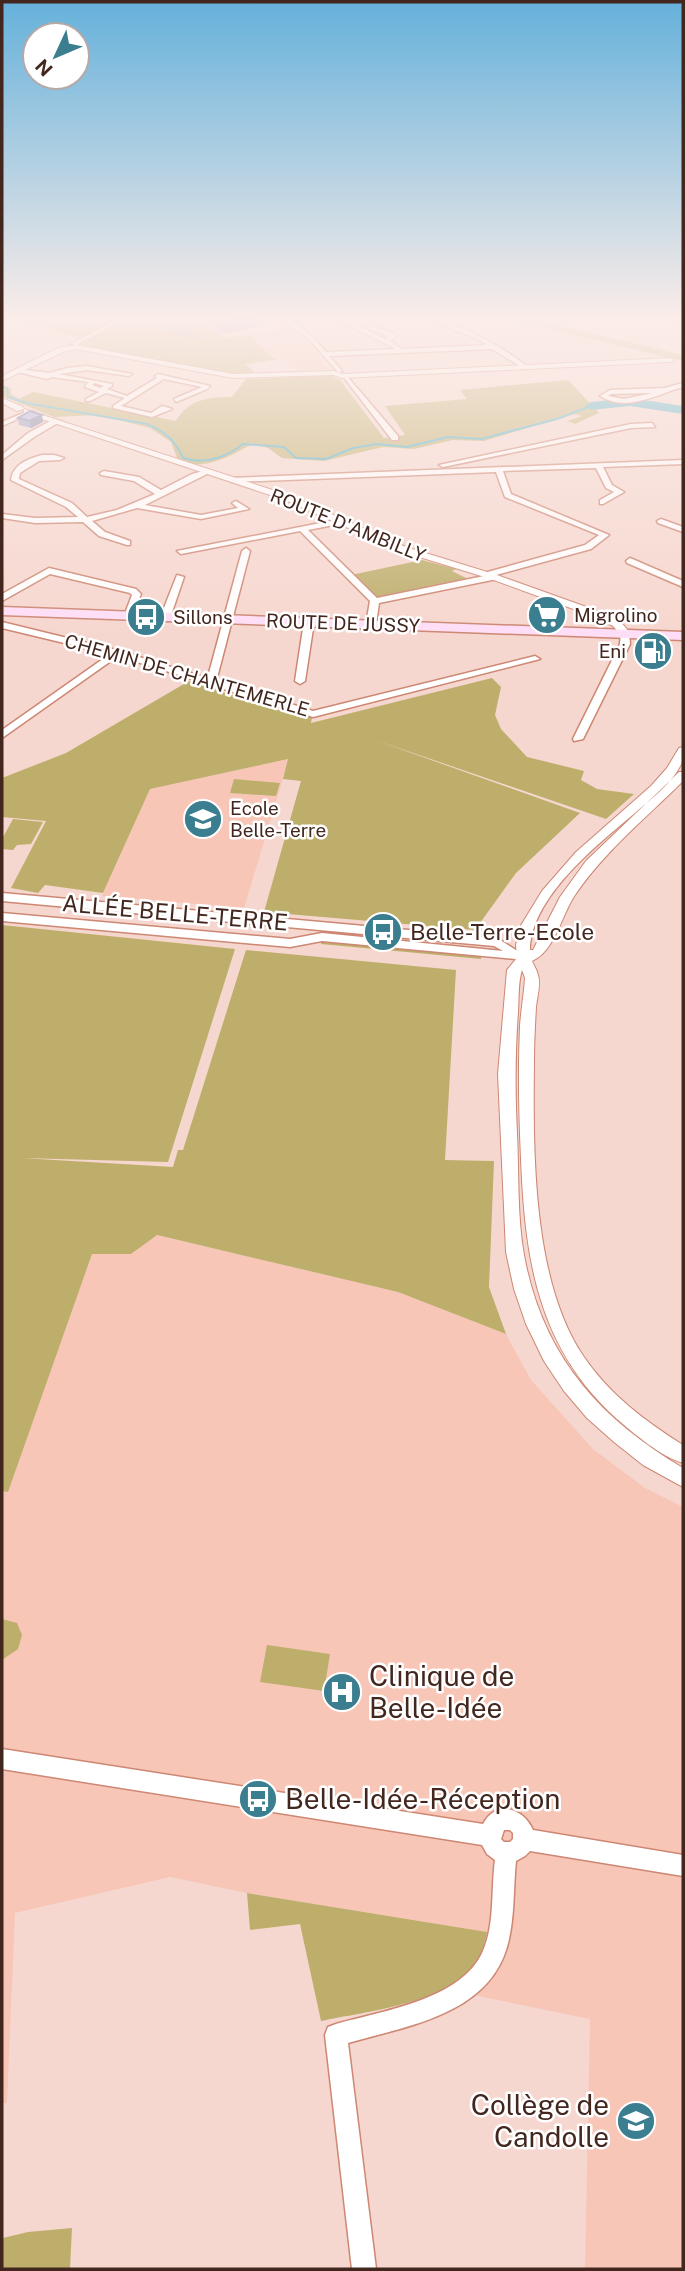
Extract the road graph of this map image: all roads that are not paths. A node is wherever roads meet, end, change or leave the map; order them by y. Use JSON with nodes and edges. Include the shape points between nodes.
{"nodes":[{"id":1,"x":51,"y":424,"type":"edge"},
{"id":2,"x":66,"y":424,"type":"edge"},
{"id":3,"x":384,"y":424,"type":"edge"},
{"id":4,"x":652,"y":425,"type":"dead end"},
{"id":5,"x":396,"y":438,"type":"dead end"},
{"id":6,"x":2,"y":458,"type":"edge"},
{"id":7,"x":60,"y":458,"type":"dead end"},
{"id":8,"x":683,"y":462,"type":"edge"},
{"id":9,"x":598,"y":465,"type":"junction"},
{"id":10,"x":499,"y":470,"type":"junction"},
{"id":11,"x":204,"y":472,"type":"junction"},
{"id":12,"x":104,"y":473,"type":"dead end"},
{"id":13,"x":404,"y":473,"type":"junction"},
{"id":14,"x":232,"y":480,"type":"junction"},
{"id":15,"x":160,"y":493,"type":"junction"},
{"id":16,"x":603,"y":502,"type":"dead end"},
{"id":17,"x":236,"y":503,"type":"dead end"},
{"id":18,"x":138,"y":506,"type":"junction"},
{"id":19,"x":2,"y":516,"type":"edge"},
{"id":20,"x":84,"y":518,"type":"junction"},
{"id":21,"x":662,"y":521,"type":"dead end"},
{"id":22,"x":341,"y":522,"type":"junction"},
{"id":23,"x":302,"y":528,"type":"junction"},
{"id":24,"x":683,"y":530,"type":"edge"},
{"id":25,"x":127,"y":543,"type":"dead end"},
{"id":26,"x":181,"y":551,"type":"dead end"},
{"id":27,"x":246,"y":551,"type":"dead end"},
{"id":28,"x":630,"y":561,"type":"dead end"},
{"id":29,"x":491,"y":576,"type":"junction"},
{"id":30,"x":180,"y":577,"type":"dead end"},
{"id":31,"x":683,"y":584,"type":"edge"},
{"id":32,"x":2,"y":598,"type":"edge"},
{"id":33,"x":375,"y":601,"type":"junction"},
{"id":34,"x":2,"y":611,"type":"edge"},
{"id":35,"x":128,"y":617,"type":"junction"},
{"id":36,"x":165,"y":618,"type":"junction"},
{"id":37,"x":227,"y":620,"type":"junction"},
{"id":38,"x":309,"y":622,"type":"junction"},
{"id":39,"x":371,"y":624,"type":"junction"},
{"id":40,"x":2,"y":625,"type":"edge"},
{"id":41,"x":624,"y":632,"type":"junction"},
{"id":42,"x":683,"y":636,"type":"edge"},
{"id":43,"x":117,"y":653,"type":"junction"},
{"id":44,"x":535,"y":659,"type":"dead end"},
{"id":45,"x":206,"y":679,"type":"junction"},
{"id":46,"x":300,"y":681,"type":"dead end"},
{"id":47,"x":2,"y":735,"type":"edge"},
{"id":48,"x":578,"y":739,"type":"dead end"},
{"id":49,"x":683,"y":750,"type":"edge"},
{"id":50,"x":683,"y":775,"type":"edge"},
{"id":51,"x":2,"y":897,"type":"edge"},
{"id":52,"x":2,"y":917,"type":"edge"},
{"id":53,"x":524,"y":959,"type":"junction"},
{"id":54,"x":683,"y":1455,"type":"edge"},
{"id":55,"x":683,"y":1478,"type":"edge"},
{"id":56,"x":2,"y":1759,"type":"edge"},
{"id":57,"x":491,"y":1836,"type":"junction"},
{"id":58,"x":515,"y":1847,"type":"junction"},
{"id":59,"x":683,"y":1867,"type":"edge"},
{"id":60,"x":364,"y":2269,"type":"edge"}],
"edges":[{"from":1,"to":6,"type":"street"},
{"from":2,"to":11,"type":"street","name":"ROUTE D'AMBILLY"},
{"from":3,"to":5,"type":"street"},
{"from":4,"to":13,"type":"street"},
{"from":7,"to":20,"type":"street","via":[[49,455],[27,464],[16,472],[15,480],[69,505]]},
{"from":8,"to":9,"type":"street"},
{"from":9,"to":10,"type":"street"},
{"from":9,"to":16,"type":"street","via":[[609,486],[620,492]]},
{"from":10,"to":13,"type":"street"},
{"from":10,"to":29,"type":"street","via":[[508,495],[605,535],[588,547]]},
{"from":11,"to":14,"type":"street","name":"ROUTE D'AMBILLY"},
{"from":11,"to":15,"type":"street"},
{"from":12,"to":15,"type":"street","via":[[136,479]]},
{"from":13,"to":14,"type":"street"},
{"from":14,"to":22,"type":"street","name":"ROUTE D'AMBILLY"},
{"from":15,"to":18,"type":"street"},
{"from":17,"to":18,"type":"street","via":[[245,509],[201,517]]},
{"from":18,"to":20,"type":"street"},
{"from":19,"to":20,"type":"street","via":[[43,522]]},
{"from":20,"to":25,"type":"street","via":[[102,534]]},
{"from":21,"to":24,"type":"street"},
{"from":22,"to":23,"type":"street"},
{"from":22,"to":29,"type":"street","name":"ROUTE D'AMBILLY","via":[[403,549]]},
{"from":23,"to":26,"type":"street"},
{"from":23,"to":33,"type":"street"},
{"from":27,"to":37,"type":"street"},
{"from":28,"to":31,"type":"street"},
{"from":29,"to":33,"type":"street"},
{"from":29,"to":41,"type":"street","name":"ROUTE D'AMBILLY","via":[[602,616]]},
{"from":30,"to":36,"type":"street"},
{"from":32,"to":35,"type":"street","via":[[49,571],[133,591],[137,594]]},
{"from":33,"to":39,"type":"street"},
{"from":34,"to":35,"type":"main road","name":"ROUTE DE JUSSY"},
{"from":35,"to":36,"type":"main road","name":"ROUTE DE JUSSY"},
{"from":36,"to":37,"type":"main road","name":"ROUTE DE JUSSY"},
{"from":37,"to":38,"type":"main road","name":"ROUTE DE JUSSY"},
{"from":37,"to":45,"type":"street","via":[[212,675]]},
{"from":38,"to":39,"type":"main road","name":"ROUTE DE JUSSY"},
{"from":38,"to":46,"type":"street"},
{"from":39,"to":41,"type":"main road","name":"ROUTE DE JUSSY"},
{"from":40,"to":43,"type":"street","name":"CHEMIN DE CHANTEMERLE"},
{"from":41,"to":42,"type":"main road","name":"ROUTE DE JUSSY"},
{"from":41,"to":48,"type":"street","via":[[625,644]]},
{"from":43,"to":45,"type":"street","name":"CHEMIN DE CHANTEMERLE"},
{"from":43,"to":47,"type":"street"},
{"from":44,"to":45,"type":"street","name":"CHEMIN DE CHANTEMERLE","via":[[313,713]]},
{"from":49,"to":53,"type":"street","via":[[662,780],[553,884],[524,934]]},
{"from":50,"to":53,"type":"street","via":[[591,864],[567,897],[538,953]]},
{"from":51,"to":53,"type":"street","name":"ALLÉE BELLE-TERRE","via":[[497,942]]},
{"from":52,"to":53,"type":"street","name":"ALLÉE BELLE-TERRE","via":[[290,943],[322,937]]},
{"from":53,"to":54,"type":"street","via":[[532,978],[526,1052],[528,1172],[541,1286],[554,1323],[592,1382],[643,1429]]},
{"from":53,"to":55,"type":"street","via":[[514,970],[506,1074],[510,1202],[524,1303],[550,1358],[598,1418]]},
{"from":56,"to":57,"type":"street"},
{"from":57,"to":58,"type":"street","via":[[497,1850]]},
{"from":57,"to":58,"type":"street","via":[[495,1823],[509,1819],[519,1825]]},
{"from":58,"to":59,"type":"street"},
{"from":58,"to":60,"type":"street","via":[[496,1941],[482,1975],[423,2010],[335,2035]]}]}
